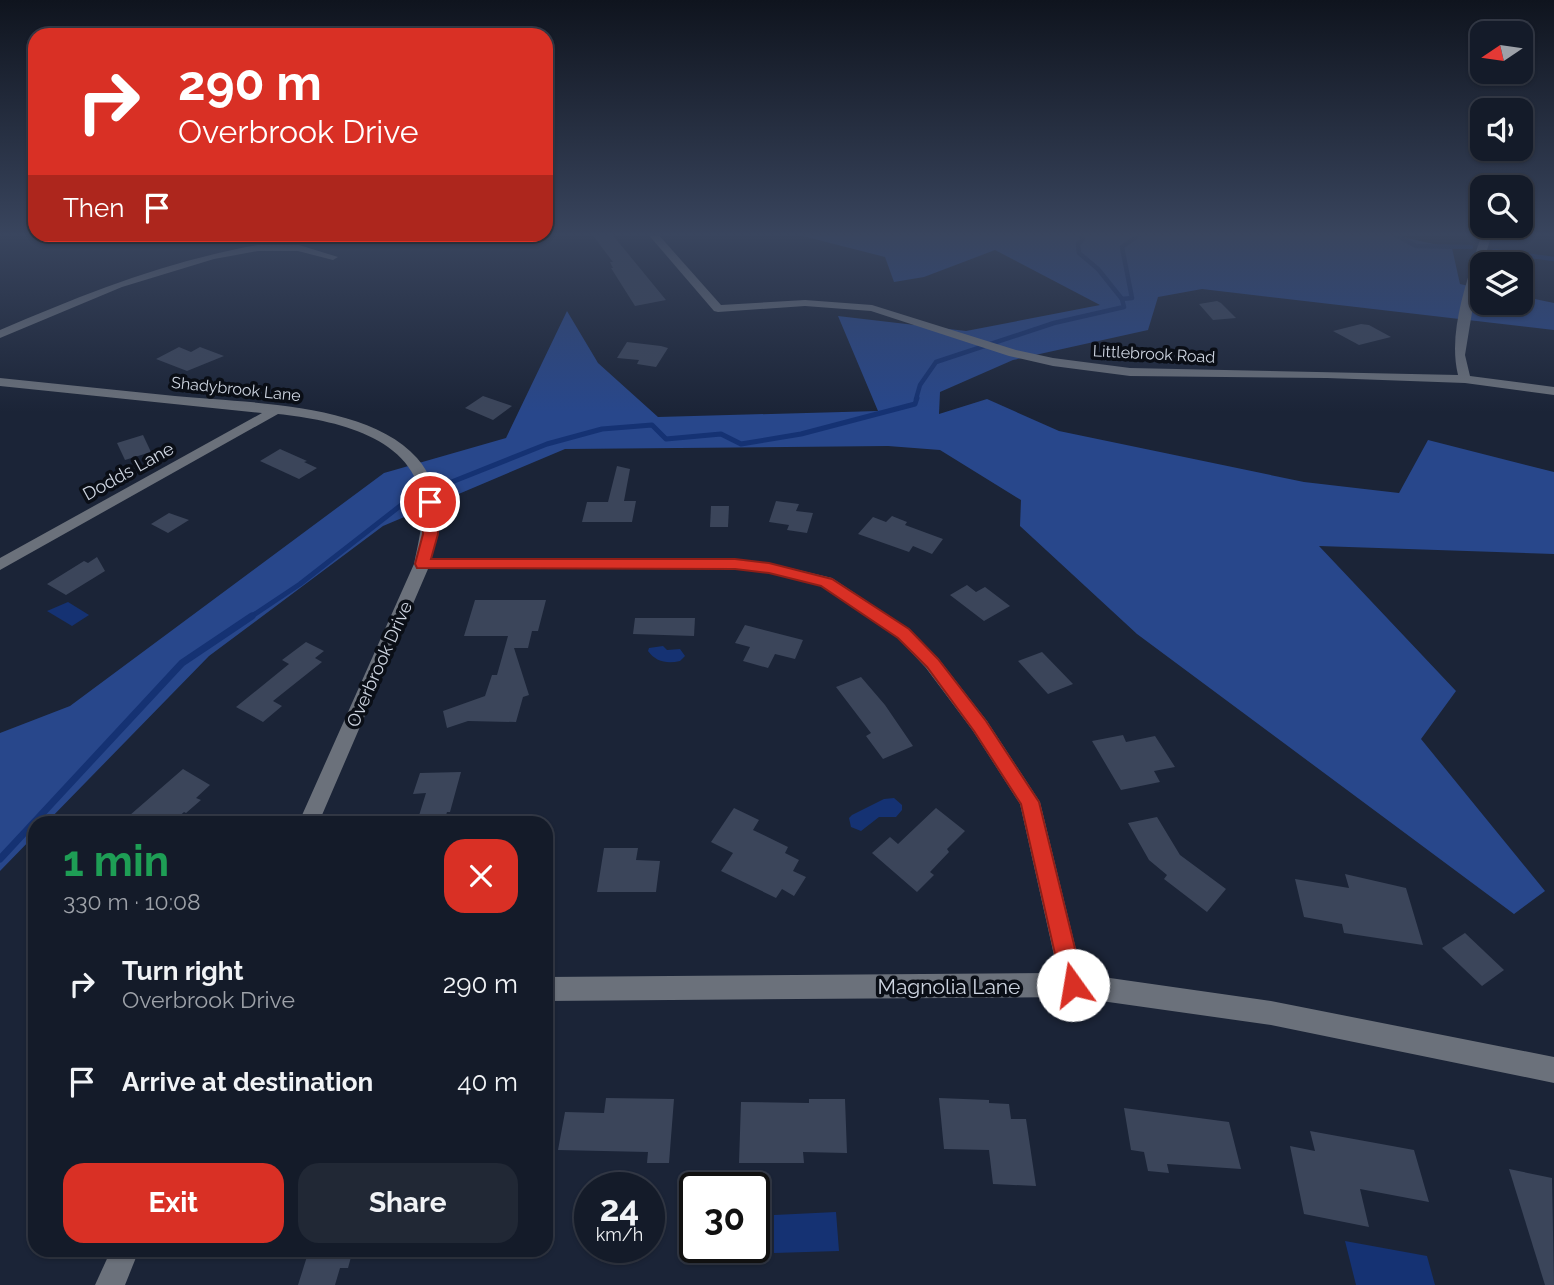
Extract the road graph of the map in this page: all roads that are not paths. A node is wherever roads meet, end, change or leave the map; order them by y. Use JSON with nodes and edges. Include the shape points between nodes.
{"nodes":[{"id":1,"x":98,"y":293,"type":"edge"},
{"id":2,"x":704,"y":293,"type":"edge"},
{"id":3,"x":1470,"y":293,"type":"edge"},
{"id":4,"x":0,"y":334,"type":"edge"},
{"id":5,"x":1465,"y":379,"type":"junction"},
{"id":6,"x":0,"y":382,"type":"edge"},
{"id":7,"x":1554,"y":391,"type":"edge"},
{"id":8,"x":276,"y":410,"type":"junction"},
{"id":9,"x":430,"y":502,"type":"joint"},
{"id":10,"x":422,"y":564,"type":"junction"},
{"id":11,"x":0,"y":565,"type":"edge"},
{"id":12,"x":312,"y":816,"type":"edge"},
{"id":13,"x":1073,"y":985,"type":"junction"},
{"id":14,"x":553,"y":989,"type":"edge"},
{"id":15,"x":1554,"y":1070,"type":"edge"},
{"id":16,"x":122,"y":1257,"type":"edge"},
{"id":17,"x":110,"y":1285,"type":"edge"}],
"edges":[{"from":1,"to":4,"type":"street"},
{"from":2,"to":5,"type":"street","name":"Littlebrook Road","via":[[718,309],[805,303],[894,313],[996,348],[1054,362],[1130,372]]},
{"from":3,"to":5,"type":"street","via":[[1459,355]]},
{"from":5,"to":7,"type":"street","name":"Littlebrook Road"},
{"from":6,"to":8,"type":"street","name":"Shadybrook Lane"},
{"from":8,"to":9,"type":"street","name":"Shadybrook Lane","via":[[339,419],[382,437],[419,471]]},
{"from":8,"to":11,"type":"street","name":"Dodds Lane"},
{"from":9,"to":10,"type":"street","name":"Overbrook Drive","via":[[430,534]]},
{"from":10,"to":12,"type":"street","name":"Overbrook Drive"},
{"from":10,"to":13,"type":"street","via":[[735,564],[826,582],[904,634],[933,663],[1030,802]]},
{"from":13,"to":14,"type":"street","name":"Magnolia Lane"},
{"from":13,"to":15,"type":"street","name":"Magnolia Lane","via":[[1271,1013]]},
{"from":16,"to":17,"type":"street"}]}
